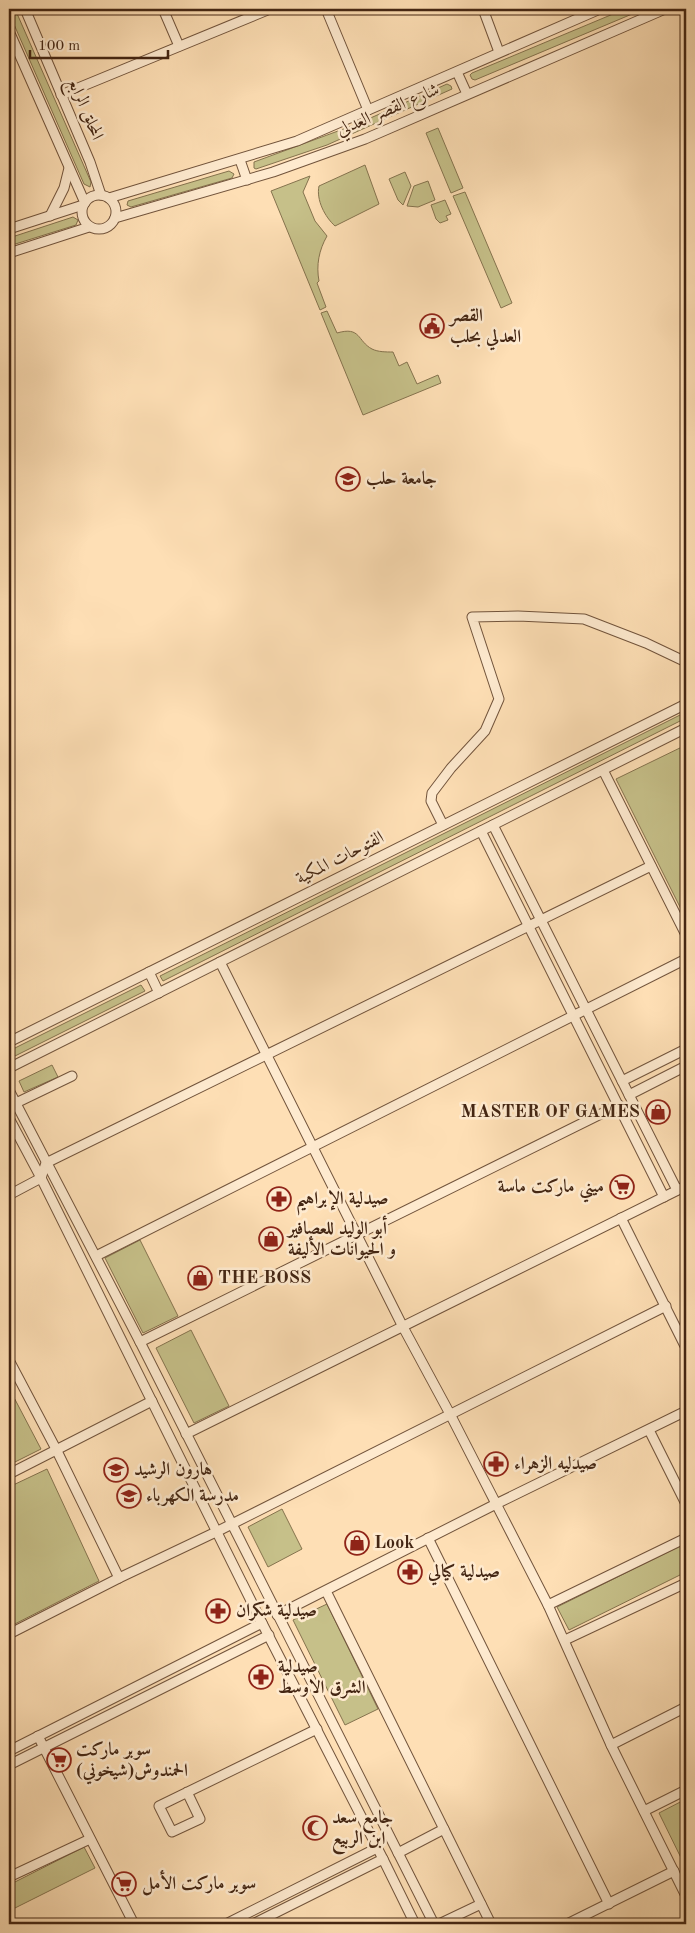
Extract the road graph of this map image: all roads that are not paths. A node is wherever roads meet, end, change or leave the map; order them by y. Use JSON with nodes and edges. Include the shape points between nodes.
{"nodes":[{"id":1,"x":25,"y":9,"type":"edge"},
{"id":2,"x":163,"y":9,"type":"edge"},
{"id":3,"x":270,"y":9,"type":"edge"},
{"id":4,"x":326,"y":9,"type":"edge"},
{"id":5,"x":483,"y":9,"type":"edge"},
{"id":6,"x":600,"y":9,"type":"edge"},
{"id":7,"x":665,"y":9,"type":"edge"},
{"id":8,"x":9,"y":31,"type":"edge"},
{"id":9,"x":179,"y":46,"type":"junction"},
{"id":10,"x":499,"y":52,"type":"junction"},
{"id":11,"x":456,"y":72,"type":"junction"},
{"id":12,"x":467,"y":94,"type":"junction"},
{"id":13,"x":61,"y":95,"type":"junction"},
{"id":14,"x":368,"y":110,"type":"junction"},
{"id":15,"x":240,"y":160,"type":"junction"},
{"id":16,"x":69,"y":167,"type":"junction"},
{"id":17,"x":247,"y":180,"type":"junction"},
{"id":18,"x":105,"y":197,"type":"junction"},
{"id":19,"x":84,"y":204,"type":"junction"},
{"id":20,"x":50,"y":216,"type":"junction"},
{"id":21,"x":115,"y":218,"type":"junction"},
{"id":22,"x":89,"y":227,"type":"junction"},
{"id":23,"x":9,"y":229,"type":"edge"},
{"id":24,"x":9,"y":253,"type":"edge"},
{"id":25,"x":686,"y":662,"type":"edge"},
{"id":26,"x":686,"y":704,"type":"edge"},
{"id":27,"x":686,"y":728,"type":"edge"},
{"id":28,"x":603,"y":770,"type":"junction"},
{"id":29,"x":443,"y":825,"type":"junction"},
{"id":30,"x":493,"y":825,"type":"junction"},
{"id":31,"x":481,"y":831,"type":"junction"},
{"id":32,"x":651,"y":866,"type":"junction"},
{"id":33,"x":541,"y":920,"type":"junction"},
{"id":34,"x":529,"y":926,"type":"junction"},
{"id":35,"x":686,"y":936,"type":"edge"},
{"id":36,"x":686,"y":958,"type":"edge"},
{"id":37,"x":220,"y":962,"type":"junction"},
{"id":38,"x":149,"y":972,"type":"junction"},
{"id":39,"x":159,"y":993,"type":"junction"},
{"id":40,"x":586,"y":1009,"type":"junction"},
{"id":41,"x":574,"y":1015,"type":"junction"},
{"id":42,"x":9,"y":1042,"type":"edge"},
{"id":43,"x":686,"y":1049,"type":"edge"},
{"id":44,"x":266,"y":1054,"type":"junction"},
{"id":45,"x":686,"y":1066,"type":"edge"},
{"id":46,"x":9,"y":1068,"type":"edge"},
{"id":47,"x":72,"y":1076,"type":"dead end"},
{"id":48,"x":622,"y":1081,"type":"junction"},
{"id":49,"x":9,"y":1090,"type":"edge"},
{"id":50,"x":629,"y":1095,"type":"junction"},
{"id":51,"x":16,"y":1103,"type":"junction"},
{"id":52,"x":619,"y":1105,"type":"junction"},
{"id":53,"x":9,"y":1118,"type":"edge"},
{"id":54,"x":312,"y":1147,"type":"junction"},
{"id":55,"x":46,"y":1163,"type":"junction"},
{"id":56,"x":41,"y":1178,"type":"junction"},
{"id":57,"x":686,"y":1186,"type":"edge"},
{"id":58,"x":677,"y":1190,"type":"junction"},
{"id":59,"x":9,"y":1195,"type":"edge"},
{"id":60,"x":664,"y":1196,"type":"junction"},
{"id":61,"x":621,"y":1218,"type":"junction"},
{"id":62,"x":357,"y":1235,"type":"junction"},
{"id":63,"x":96,"y":1256,"type":"junction"},
{"id":64,"x":666,"y":1306,"type":"junction"},
{"id":65,"x":402,"y":1327,"type":"junction"},
{"id":66,"x":140,"y":1342,"type":"junction"},
{"id":67,"x":686,"y":1348,"type":"edge"},
{"id":68,"x":9,"y":1360,"type":"edge"},
{"id":69,"x":152,"y":1401,"type":"junction"},
{"id":70,"x":686,"y":1411,"type":"edge"},
{"id":71,"x":450,"y":1414,"type":"junction"},
{"id":72,"x":649,"y":1430,"type":"junction"},
{"id":73,"x":186,"y":1434,"type":"junction"},
{"id":74,"x":56,"y":1449,"type":"junction"},
{"id":75,"x":9,"y":1474,"type":"edge"},
{"id":76,"x":496,"y":1504,"type":"junction"},
{"id":77,"x":686,"y":1504,"type":"edge"},
{"id":78,"x":231,"y":1524,"type":"junction"},
{"id":79,"x":218,"y":1531,"type":"junction"},
{"id":80,"x":428,"y":1538,"type":"junction"},
{"id":81,"x":686,"y":1538,"type":"edge"},
{"id":82,"x":119,"y":1578,"type":"junction"},
{"id":83,"x":686,"y":1583,"type":"edge"},
{"id":84,"x":326,"y":1591,"type":"junction"},
{"id":85,"x":548,"y":1605,"type":"junction"},
{"id":86,"x":277,"y":1615,"type":"junction"},
{"id":87,"x":262,"y":1624,"type":"junction"},
{"id":88,"x":9,"y":1634,"type":"edge"},
{"id":89,"x":269,"y":1635,"type":"junction"},
{"id":90,"x":565,"y":1640,"type":"junction"},
{"id":91,"x":686,"y":1707,"type":"edge"},
{"id":92,"x":317,"y":1729,"type":"junction"},
{"id":93,"x":38,"y":1736,"type":"junction"},
{"id":94,"x":611,"y":1744,"type":"junction"},
{"id":95,"x":44,"y":1748,"type":"junction"},
{"id":96,"x":9,"y":1751,"type":"edge"},
{"id":97,"x":9,"y":1765,"type":"edge"},
{"id":98,"x":686,"y":1790,"type":"edge"},
{"id":99,"x":187,"y":1792,"type":"junction"},
{"id":100,"x":644,"y":1811,"type":"junction"},
{"id":101,"x":444,"y":1829,"type":"junction"},
{"id":102,"x":90,"y":1839,"type":"junction"},
{"id":103,"x":377,"y":1848,"type":"junction"},
{"id":104,"x":398,"y":1853,"type":"junction"},
{"id":105,"x":383,"y":1859,"type":"junction"},
{"id":106,"x":674,"y":1871,"type":"junction"},
{"id":107,"x":9,"y":1877,"type":"edge"},
{"id":108,"x":686,"y":1896,"type":"edge"},
{"id":109,"x":481,"y":1904,"type":"junction"},
{"id":110,"x":609,"y":1904,"type":"junction"},
{"id":111,"x":134,"y":1924,"type":"edge"},
{"id":112,"x":226,"y":1924,"type":"edge"},
{"id":113,"x":254,"y":1924,"type":"edge"},
{"id":114,"x":415,"y":1924,"type":"edge"},
{"id":115,"x":434,"y":1924,"type":"edge"},
{"id":116,"x":439,"y":1924,"type":"edge"},
{"id":117,"x":491,"y":1924,"type":"edge"},
{"id":118,"x":567,"y":1924,"type":"edge"}],
"edges":[{"from":1,"to":13,"type":"street","name":"المحلق الرابع"},
{"from":2,"to":9,"type":"street"},
{"from":3,"to":9,"type":"street"},
{"from":4,"to":14,"type":"street"},
{"from":5,"to":10,"type":"street"},
{"from":6,"to":10,"type":"street","name":"شارع القصر العدلي"},
{"from":7,"to":12,"type":"street","name":"شارع القصر العدلي"},
{"from":8,"to":16,"type":"street"},
{"from":9,"to":13,"type":"street"},
{"from":10,"to":11,"type":"street","name":"شارع القصر العدلي"},
{"from":11,"to":12,"type":"street"},
{"from":11,"to":14,"type":"street","name":"شارع القصر العدلي"},
{"from":12,"to":17,"type":"street","name":"شارع القصر العدلي","via":[[365,139]]},
{"from":13,"to":18,"type":"street","name":"المحلق الرابع"},
{"from":14,"to":15,"type":"street","name":"شارع القصر العدلي","via":[[298,141]]},
{"from":15,"to":17,"type":"street"},
{"from":15,"to":18,"type":"street","name":"شارع القصر العدلي"},
{"from":16,"to":19,"type":"street"},
{"from":16,"to":20,"type":"street","via":[[60,198]]},
{"from":17,"to":21,"type":"street","name":"شارع القصر العدلي"},
{"from":18,"to":19,"type":"street","via":[[94,196]]},
{"from":18,"to":21,"type":"street","via":[[116,208]]},
{"from":19,"to":20,"type":"street"},
{"from":19,"to":22,"type":"street","via":[[82,215]]},
{"from":20,"to":23,"type":"street"},
{"from":21,"to":22,"type":"street","via":[[104,229]]},
{"from":22,"to":24,"type":"street"},
{"from":25,"to":29,"type":"street","via":[[584,619],[472,617],[500,699],[484,731],[432,793],[431,801]]},
{"from":26,"to":29,"type":"street","name":"الفتوحات المكية"},
{"from":27,"to":28,"type":"street"},
{"from":28,"to":30,"type":"street"},
{"from":28,"to":32,"type":"street"},
{"from":29,"to":38,"type":"street","name":"الفتوحات المكية"},
{"from":30,"to":31,"type":"street"},
{"from":30,"to":33,"type":"street"},
{"from":31,"to":34,"type":"street"},
{"from":31,"to":37,"type":"street"},
{"from":32,"to":33,"type":"street"},
{"from":32,"to":35,"type":"street"},
{"from":33,"to":34,"type":"street"},
{"from":33,"to":40,"type":"street"},
{"from":34,"to":41,"type":"street"},
{"from":34,"to":44,"type":"street"},
{"from":36,"to":40,"type":"street"},
{"from":37,"to":39,"type":"street"},
{"from":37,"to":44,"type":"street"},
{"from":38,"to":39,"type":"street"},
{"from":38,"to":42,"type":"street","name":"الفتوحات المكية"},
{"from":39,"to":46,"type":"street"},
{"from":40,"to":41,"type":"street"},
{"from":40,"to":48,"type":"street"},
{"from":41,"to":52,"type":"street"},
{"from":41,"to":54,"type":"street"},
{"from":43,"to":48,"type":"street"},
{"from":44,"to":54,"type":"street"},
{"from":44,"to":55,"type":"street"},
{"from":45,"to":50,"type":"street"},
{"from":47,"to":51,"type":"street"},
{"from":48,"to":50,"type":"street"},
{"from":49,"to":51,"type":"street"},
{"from":50,"to":58,"type":"street"},
{"from":51,"to":55,"type":"street"},
{"from":52,"to":60,"type":"street"},
{"from":52,"to":62,"type":"street"},
{"from":53,"to":56,"type":"street"},
{"from":54,"to":62,"type":"street"},
{"from":54,"to":63,"type":"street"},
{"from":55,"to":56,"type":"street"},
{"from":55,"to":63,"type":"street"},
{"from":56,"to":59,"type":"street"},
{"from":56,"to":69,"type":"street"},
{"from":57,"to":58,"type":"street"},
{"from":58,"to":60,"type":"street"},
{"from":60,"to":61,"type":"street"},
{"from":61,"to":64,"type":"street"},
{"from":61,"to":65,"type":"street"},
{"from":62,"to":65,"type":"street"},
{"from":62,"to":66,"type":"street"},
{"from":63,"to":66,"type":"street"},
{"from":64,"to":67,"type":"street"},
{"from":64,"to":71,"type":"street"},
{"from":65,"to":71,"type":"street"},
{"from":65,"to":73,"type":"street"},
{"from":66,"to":73,"type":"street"},
{"from":68,"to":74,"type":"street"},
{"from":69,"to":74,"type":"street"},
{"from":69,"to":79,"type":"street"},
{"from":70,"to":72,"type":"street"},
{"from":71,"to":76,"type":"street"},
{"from":71,"to":78,"type":"street"},
{"from":72,"to":76,"type":"street"},
{"from":72,"to":77,"type":"street"},
{"from":73,"to":78,"type":"street"},
{"from":74,"to":75,"type":"street"},
{"from":74,"to":82,"type":"street"},
{"from":76,"to":80,"type":"street"},
{"from":76,"to":85,"type":"street"},
{"from":78,"to":79,"type":"street"},
{"from":78,"to":86,"type":"street"},
{"from":79,"to":82,"type":"street"},
{"from":79,"to":87,"type":"street"},
{"from":80,"to":84,"type":"street"},
{"from":80,"to":110,"type":"street"},
{"from":81,"to":85,"type":"street"},
{"from":82,"to":88,"type":"street"},
{"from":83,"to":90,"type":"street"},
{"from":84,"to":86,"type":"street"},
{"from":84,"to":101,"type":"street"},
{"from":85,"to":90,"type":"street"},
{"from":86,"to":104,"type":"street"},
{"from":87,"to":89,"type":"street"},
{"from":87,"to":93,"type":"street"},
{"from":89,"to":92,"type":"street"},
{"from":89,"to":95,"type":"street"},
{"from":90,"to":94,"type":"street"},
{"from":91,"to":94,"type":"street"},
{"from":92,"to":99,"type":"street"},
{"from":92,"to":103,"type":"street"},
{"from":93,"to":95,"type":"street"},
{"from":93,"to":96,"type":"street"},
{"from":94,"to":100,"type":"street"},
{"from":95,"to":97,"type":"street"},
{"from":95,"to":102,"type":"street"},
{"from":98,"to":100,"type":"street"},
{"from":99,"to":99,"type":"street","via":[[159,1806],[172,1832],[200,1819]]},
{"from":100,"to":106,"type":"street"},
{"from":101,"to":104,"type":"street"},
{"from":101,"to":109,"type":"street"},
{"from":102,"to":107,"type":"street"},
{"from":102,"to":111,"type":"street"},
{"from":103,"to":105,"type":"street"},
{"from":103,"to":112,"type":"street"},
{"from":104,"to":115,"type":"street"},
{"from":105,"to":113,"type":"street"},
{"from":105,"to":114,"type":"street"},
{"from":106,"to":108,"type":"street"},
{"from":106,"to":110,"type":"street"},
{"from":109,"to":116,"type":"street"},
{"from":109,"to":117,"type":"street"},
{"from":110,"to":118,"type":"street"}]}
